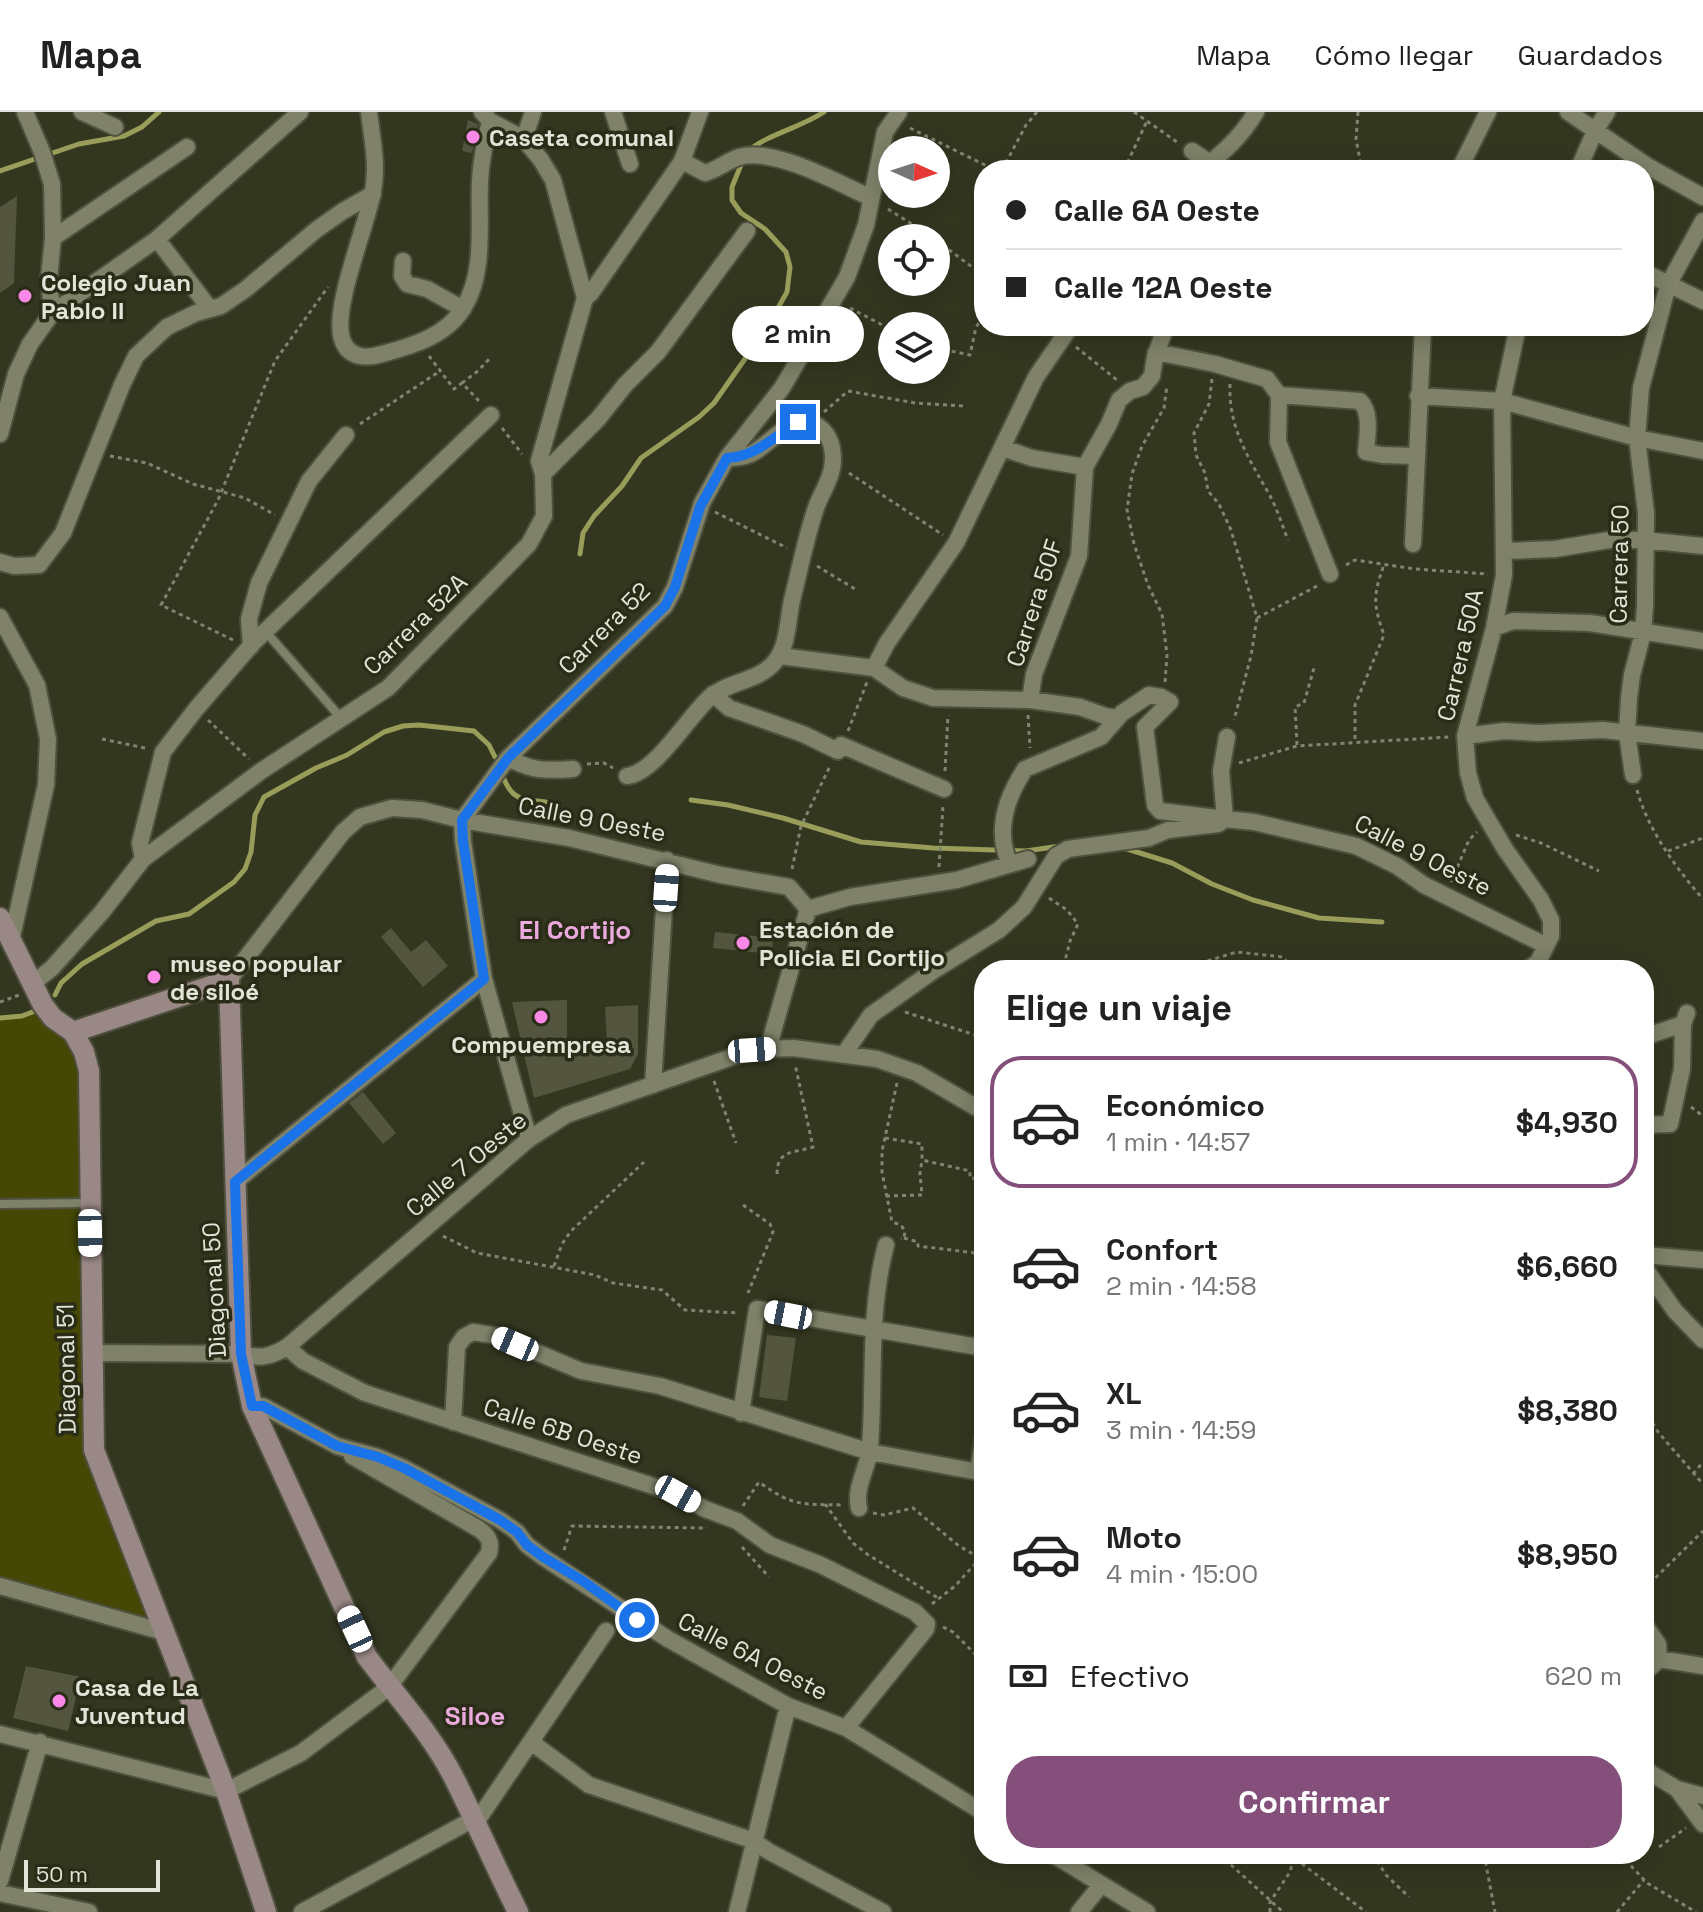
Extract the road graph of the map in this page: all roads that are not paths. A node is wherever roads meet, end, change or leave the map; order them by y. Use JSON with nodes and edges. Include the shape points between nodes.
{"nodes":[{"id":1,"x":25,"y":112,"type":"edge"},
{"id":2,"x":82,"y":112,"type":"edge"},
{"id":3,"x":300,"y":112,"type":"edge"},
{"id":4,"x":369,"y":112,"type":"edge"},
{"id":5,"x":533,"y":112,"type":"edge"},
{"id":6,"x":613,"y":112,"type":"edge"},
{"id":7,"x":700,"y":112,"type":"edge"},
{"id":8,"x":1256,"y":112,"type":"edge"},
{"id":9,"x":1488,"y":112,"type":"edge"},
{"id":10,"x":1568,"y":112,"type":"edge"},
{"id":11,"x":1607,"y":112,"type":"edge"},
{"id":12,"x":486,"y":116,"type":"edge"},
{"id":13,"x":895,"y":116,"type":"edge"},
{"id":14,"x":115,"y":127,"type":"dead end"},
{"id":15,"x":1595,"y":131,"type":"junction"},
{"id":16,"x":524,"y":139,"type":"junction"},
{"id":17,"x":187,"y":147,"type":"dead end"},
{"id":18,"x":1192,"y":151,"type":"road end"},
{"id":19,"x":1200,"y":160,"type":"edge"},
{"id":20,"x":1214,"y":160,"type":"edge"},
{"id":21,"x":1464,"y":160,"type":"edge"},
{"id":22,"x":1582,"y":160,"type":"edge"},
{"id":23,"x":1638,"y":160,"type":"edge"},
{"id":24,"x":682,"y":161,"type":"junction"},
{"id":25,"x":630,"y":164,"type":"dead end"},
{"id":26,"x":1654,"y":170,"type":"edge"},
{"id":27,"x":373,"y":194,"type":"junction"},
{"id":28,"x":1703,"y":197,"type":"edge"},
{"id":29,"x":871,"y":198,"type":"junction"},
{"id":30,"x":1703,"y":221,"type":"edge"},
{"id":31,"x":747,"y":231,"type":"dead end"},
{"id":32,"x":53,"y":238,"type":"junction"},
{"id":33,"x":157,"y":239,"type":"junction"},
{"id":34,"x":403,"y":261,"type":"dead end"},
{"id":35,"x":1654,"y":277,"type":"edge"},
{"id":36,"x":1668,"y":285,"type":"junction"},
{"id":37,"x":585,"y":298,"type":"junction"},
{"id":38,"x":1703,"y":301,"type":"edge"},
{"id":39,"x":210,"y":309,"type":"junction"},
{"id":40,"x":463,"y":309,"type":"junction"},
{"id":41,"x":52,"y":313,"type":"junction"},
{"id":42,"x":1064,"y":336,"type":"edge"},
{"id":43,"x":1165,"y":336,"type":"edge"},
{"id":44,"x":1422,"y":336,"type":"edge"},
{"id":45,"x":1516,"y":336,"type":"edge"},
{"id":46,"x":1162,"y":354,"type":"junction"},
{"id":47,"x":1279,"y":395,"type":"junction"},
{"id":48,"x":1418,"y":396,"type":"junction"},
{"id":49,"x":1502,"y":401,"type":"junction"},
{"id":50,"x":491,"y":415,"type":"dead end"},
{"id":51,"x":0,"y":434,"type":"edge"},
{"id":52,"x":346,"y":435,"type":"road end"},
{"id":53,"x":1637,"y":438,"type":"junction"},
{"id":54,"x":1003,"y":448,"type":"junction"},
{"id":55,"x":1703,"y":451,"type":"edge"},
{"id":56,"x":1415,"y":456,"type":"junction"},
{"id":57,"x":727,"y":458,"type":"junction"},
{"id":58,"x":1085,"y":467,"type":"junction"},
{"id":59,"x":543,"y":474,"type":"junction"},
{"id":60,"x":1644,"y":540,"type":"junction"},
{"id":61,"x":1413,"y":544,"type":"dead end"},
{"id":62,"x":1703,"y":546,"type":"edge"},
{"id":63,"x":1504,"y":551,"type":"junction"},
{"id":64,"x":0,"y":562,"type":"edge"},
{"id":65,"x":1330,"y":574,"type":"road end"},
{"id":66,"x":0,"y":617,"type":"edge"},
{"id":67,"x":1494,"y":628,"type":"junction"},
{"id":68,"x":266,"y":632,"type":"junction"},
{"id":69,"x":1643,"y":633,"type":"junction"},
{"id":70,"x":1703,"y":641,"type":"edge"},
{"id":71,"x":251,"y":646,"type":"junction"},
{"id":72,"x":780,"y":656,"type":"junction"},
{"id":73,"x":874,"y":668,"type":"junction"},
{"id":74,"x":713,"y":694,"type":"junction"},
{"id":75,"x":1030,"y":700,"type":"junction"},
{"id":76,"x":341,"y":718,"type":"junction"},
{"id":77,"x":1117,"y":718,"type":"junction"},
{"id":78,"x":1627,"y":733,"type":"junction"},
{"id":79,"x":1465,"y":736,"type":"junction"},
{"id":80,"x":1227,"y":737,"type":"road end"},
{"id":81,"x":1703,"y":741,"type":"edge"},
{"id":82,"x":508,"y":758,"type":"junction"},
{"id":83,"x":573,"y":769,"type":"road end"},
{"id":84,"x":1633,"y":775,"type":"road end"},
{"id":85,"x":627,"y":776,"type":"road end"},
{"id":86,"x":944,"y":789,"type":"dead end"},
{"id":87,"x":1225,"y":819,"type":"junction"},
{"id":88,"x":462,"y":820,"type":"junction"},
{"id":89,"x":143,"y":859,"type":"junction"},
{"id":90,"x":1028,"y":859,"type":"dead end"},
{"id":91,"x":667,"y":860,"type":"junction"},
{"id":92,"x":1010,"y":864,"type":"junction"},
{"id":93,"x":808,"y":909,"type":"junction"},
{"id":94,"x":0,"y":918,"type":"edge"},
{"id":95,"x":11,"y":941,"type":"junction"},
{"id":96,"x":1540,"y":955,"type":"junction"},
{"id":97,"x":1544,"y":960,"type":"edge"},
{"id":98,"x":484,"y":979,"type":"junction"},
{"id":99,"x":229,"y":980,"type":"junction"},
{"id":100,"x":32,"y":984,"type":"junction"},
{"id":101,"x":73,"y":1032,"type":"junction"},
{"id":102,"x":1654,"y":1033,"type":"edge"},
{"id":103,"x":768,"y":1049,"type":"junction"},
{"id":104,"x":844,"y":1054,"type":"junction"},
{"id":105,"x":653,"y":1085,"type":"junction"},
{"id":106,"x":974,"y":1106,"type":"edge"},
{"id":107,"x":1654,"y":1125,"type":"edge"},
{"id":108,"x":529,"y":1139,"type":"junction"},
{"id":109,"x":235,"y":1182,"type":"junction"},
{"id":110,"x":90,"y":1203,"type":"junction"},
{"id":111,"x":0,"y":1204,"type":"edge"},
{"id":112,"x":886,"y":1245,"type":"road end"},
{"id":113,"x":1654,"y":1256,"type":"edge"},
{"id":114,"x":1703,"y":1260,"type":"edge"},
{"id":115,"x":1654,"y":1281,"type":"edge"},
{"id":116,"x":872,"y":1328,"type":"junction"},
{"id":117,"x":1703,"y":1340,"type":"edge"},
{"id":118,"x":974,"y":1346,"type":"edge"},
{"id":119,"x":287,"y":1347,"type":"junction"},
{"id":120,"x":91,"y":1353,"type":"junction"},
{"id":121,"x":241,"y":1354,"type":"junction"},
{"id":122,"x":252,"y":1406,"type":"junction"},
{"id":123,"x":741,"y":1413,"type":"junction"},
{"id":124,"x":453,"y":1422,"type":"junction"},
{"id":125,"x":337,"y":1446,"type":"junction"},
{"id":126,"x":870,"y":1452,"type":"junction"},
{"id":127,"x":974,"y":1471,"type":"edge"},
{"id":128,"x":859,"y":1508,"type":"dead end"},
{"id":129,"x":0,"y":1586,"type":"edge"},
{"id":130,"x":606,"y":1631,"type":"dead end"},
{"id":131,"x":164,"y":1632,"type":"junction"},
{"id":132,"x":1654,"y":1638,"type":"edge"},
{"id":133,"x":1654,"y":1657,"type":"edge"},
{"id":134,"x":1654,"y":1663,"type":"edge"},
{"id":135,"x":1703,"y":1666,"type":"edge"},
{"id":136,"x":389,"y":1687,"type":"junction"},
{"id":137,"x":788,"y":1706,"type":"junction"},
{"id":138,"x":846,"y":1728,"type":"junction"},
{"id":139,"x":0,"y":1734,"type":"edge"},
{"id":140,"x":40,"y":1742,"type":"junction"},
{"id":141,"x":531,"y":1742,"type":"junction"},
{"id":142,"x":1654,"y":1775,"type":"edge"},
{"id":143,"x":1677,"y":1789,"type":"junction"},
{"id":144,"x":226,"y":1791,"type":"junction"},
{"id":145,"x":1703,"y":1796,"type":"edge"},
{"id":146,"x":974,"y":1807,"type":"edge"},
{"id":147,"x":472,"y":1820,"type":"junction"},
{"id":148,"x":1701,"y":1822,"type":"edge"},
{"id":149,"x":754,"y":1841,"type":"junction"},
{"id":150,"x":1068,"y":1864,"type":"edge"},
{"id":151,"x":0,"y":1881,"type":"edge"},
{"id":152,"x":1101,"y":1885,"type":"junction"},
{"id":153,"x":0,"y":1893,"type":"edge"},
{"id":154,"x":89,"y":1912,"type":"edge"},
{"id":155,"x":266,"y":1912,"type":"edge"},
{"id":156,"x":302,"y":1912,"type":"edge"},
{"id":157,"x":518,"y":1912,"type":"edge"},
{"id":158,"x":737,"y":1912,"type":"edge"},
{"id":159,"x":883,"y":1912,"type":"edge"},
{"id":160,"x":1079,"y":1912,"type":"edge"},
{"id":161,"x":1147,"y":1912,"type":"edge"}],
"edges":[{"from":1,"to":32,"type":"street","via":[[52,184]]},
{"from":2,"to":14,"type":"street"},
{"from":3,"to":33,"type":"street"},
{"from":4,"to":27,"type":"street"},
{"from":5,"to":16,"type":"street"},
{"from":6,"to":25,"type":"street"},
{"from":7,"to":24,"type":"street"},
{"from":8,"to":20,"type":"street"},
{"from":9,"to":21,"type":"street"},
{"from":10,"to":15,"type":"street"},
{"from":11,"to":15,"type":"street"},
{"from":12,"to":16,"type":"street"},
{"from":12,"to":40,"type":"street","via":[[476,270]]},
{"from":13,"to":29,"type":"street","name":"Carrera 52","via":[[885,132]]},
{"from":15,"to":22,"type":"street"},
{"from":15,"to":23,"type":"street"},
{"from":16,"to":37,"type":"street","via":[[553,180]]},
{"from":17,"to":32,"type":"street"},
{"from":18,"to":19,"type":"street"},
{"from":24,"to":29,"type":"street","via":[[705,173],[755,154]]},
{"from":24,"to":37,"type":"street"},
{"from":26,"to":28,"type":"street"},
{"from":27,"to":39,"type":"street","via":[[316,230],[246,289]]},
{"from":27,"to":40,"type":"street","via":[[341,315],[342,339],[351,352],[370,358],[421,342]]},
{"from":29,"to":57,"type":"street","name":"Carrera 52","via":[[847,277],[782,388]]},
{"from":30,"to":36,"type":"street","name":"Carrera 50"},
{"from":31,"to":59,"type":"street","via":[[658,352]]},
{"from":32,"to":41,"type":"street"},
{"from":33,"to":39,"type":"street"},
{"from":33,"to":41,"type":"street"},
{"from":34,"to":40,"type":"street","via":[[407,284]]},
{"from":35,"to":36,"type":"street"},
{"from":36,"to":38,"type":"street"},
{"from":36,"to":53,"type":"street","name":"Carrera 50","via":[[1641,388]]},
{"from":37,"to":59,"type":"street","name":"Carrera 52A","via":[[539,461]]},
{"from":39,"to":64,"type":"street","via":[[167,327],[136,356],[72,513],[48,556],[39,565]]},
{"from":41,"to":51,"type":"street","via":[[16,374]]},
{"from":42,"to":54,"type":"street","via":[[1036,377]]},
{"from":43,"to":46,"type":"street","name":"Carrera 50F"},
{"from":44,"to":48,"type":"street"},
{"from":45,"to":49,"type":"street","name":"Carrera 50A"},
{"from":46,"to":47,"type":"street","via":[[1267,379]]},
{"from":46,"to":58,"type":"street","name":"Carrera 50F","via":[[1143,387],[1119,400]]},
{"from":47,"to":56,"type":"street","via":[[1360,401],[1368,414],[1366,452]]},
{"from":47,"to":65,"type":"street","via":[[1278,442]]},
{"from":48,"to":49,"type":"street"},
{"from":48,"to":56,"type":"street"},
{"from":49,"to":53,"type":"street"},
{"from":49,"to":63,"type":"street","name":"Carrera 50A"},
{"from":50,"to":68,"type":"street"},
{"from":52,"to":71,"type":"street","via":[[309,481],[259,583],[249,619]]},
{"from":53,"to":55,"type":"street"},
{"from":53,"to":60,"type":"street","name":"Carrera 50"},
{"from":54,"to":58,"type":"street"},
{"from":54,"to":73,"type":"street","via":[[956,543]]},
{"from":56,"to":61,"type":"street"},
{"from":57,"to":72,"type":"street","via":[[755,452],[798,422],[813,423],[832,443],[832,468],[817,505]]},
{"from":57,"to":82,"type":"street","name":"Carrera 52","via":[[702,503],[665,606]]},
{"from":58,"to":75,"type":"street","name":"Carrera 50F","via":[[1079,556],[1034,674]]},
{"from":59,"to":76,"type":"street","name":"Carrera 52A","via":[[544,516],[529,544],[388,688]]},
{"from":60,"to":62,"type":"street"},
{"from":60,"to":63,"type":"street"},
{"from":60,"to":69,"type":"street","name":"Carrera 50"},
{"from":63,"to":67,"type":"street","name":"Carrera 50A"},
{"from":66,"to":95,"type":"street","via":[[37,685],[48,739],[46,785]]},
{"from":67,"to":69,"type":"street","via":[[1513,621],[1590,623]]},
{"from":67,"to":79,"type":"street","name":"Carrera 50A"},
{"from":68,"to":71,"type":"street"},
{"from":68,"to":76,"type":"lane"},
{"from":69,"to":70,"type":"street"},
{"from":69,"to":78,"type":"street","name":"Carrera 50","via":[[1632,675]]},
{"from":71,"to":89,"type":"street","via":[[163,752],[140,843]]},
{"from":72,"to":73,"type":"street"},
{"from":72,"to":74,"type":"street","via":[[767,671]]},
{"from":73,"to":75,"type":"street","via":[[903,688],[933,698]]},
{"from":74,"to":85,"type":"street","via":[[640,773]]},
{"from":74,"to":86,"type":"street","via":[[729,708]]},
{"from":75,"to":77,"type":"street"},
{"from":76,"to":89,"type":"street","name":"Carrera 52A"},
{"from":77,"to":87,"type":"street","name":"Calle 9 Oeste","via":[[1149,695],[1165,700],[1145,727],[1155,805],[1160,811]]},
{"from":77,"to":92,"type":"street","via":[[1101,737],[1025,769],[1006,806],[1003,848]]},
{"from":78,"to":79,"type":"street","via":[[1504,731]]},
{"from":78,"to":81,"type":"street"},
{"from":78,"to":84,"type":"street","name":"Carrera 50"},
{"from":79,"to":96,"type":"street","name":"Carrera 50A","via":[[1475,798],[1551,920],[1551,936]]},
{"from":80,"to":87,"type":"street","via":[[1221,771]]},
{"from":82,"to":83,"type":"street","via":[[529,769]]},
{"from":82,"to":88,"type":"street","name":"Carrera 52"},
{"from":87,"to":96,"type":"street","name":"Calle 9 Oeste","via":[[1356,846]]},
{"from":87,"to":104,"type":"street","name":"Calle 9 Oeste","via":[[1149,838],[1068,849],[1056,856],[1024,907],[999,930],[871,1015]]},
{"from":88,"to":91,"type":"street","name":"Calle 9 Oeste"},
{"from":88,"to":98,"type":"street"},
{"from":88,"to":99,"type":"street","name":"Calle 9 Oeste","via":[[392,808],[360,817]]},
{"from":89,"to":100,"type":"street","name":"Carrera 52A","via":[[102,912]]},
{"from":90,"to":92,"type":"street"},
{"from":91,"to":93,"type":"street","name":"Calle 9 Oeste","via":[[789,887]]},
{"from":91,"to":105,"type":"street"},
{"from":92,"to":93,"type":"street","via":[[957,880]]},
{"from":93,"to":103,"type":"street"},
{"from":94,"to":95,"type":"street","name":"Diagonal 51"},
{"from":95,"to":100,"type":"street","name":"Diagonal 51"},
{"from":96,"to":97,"type":"street"},
{"from":98,"to":108,"type":"street"},
{"from":98,"to":109,"type":"street"},
{"from":99,"to":101,"type":"street"},
{"from":99,"to":109,"type":"street","name":"Diagonal 50"},
{"from":100,"to":101,"type":"street","name":"Diagonal 51","via":[[48,1014]]},
{"from":101,"to":110,"type":"street","name":"Diagonal 51","via":[[89,1071]]},
{"from":102,"to":107,"type":"street","via":[[1685,1019],[1682,1069],[1670,1124]]},
{"from":103,"to":104,"type":"street","name":"Calle 7 Oeste"},
{"from":103,"to":105,"type":"street","name":"Calle 7 Oeste"},
{"from":104,"to":106,"type":"street","name":"Calle 7 Oeste","via":[[917,1073]]},
{"from":105,"to":108,"type":"street","name":"Calle 7 Oeste","via":[[566,1115]]},
{"from":108,"to":119,"type":"street","name":"Calle 7 Oeste"},
{"from":109,"to":121,"type":"street","name":"Diagonal 50"},
{"from":110,"to":111,"type":"lane"},
{"from":110,"to":120,"type":"street","name":"Diagonal 51"},
{"from":112,"to":116,"type":"street"},
{"from":113,"to":114,"type":"street"},
{"from":115,"to":117,"type":"street"},
{"from":116,"to":118,"type":"street"},
{"from":116,"to":123,"type":"street","via":[[751,1305]]},
{"from":116,"to":126,"type":"street"},
{"from":119,"to":121,"type":"street","name":"Calle 7 Oeste","via":[[268,1357]]},
{"from":119,"to":124,"type":"street","name":"Calle 6B Oeste","via":[[365,1393]]},
{"from":120,"to":121,"type":"street","name":"Calle 7 Oeste"},
{"from":120,"to":131,"type":"street","name":"Diagonal 51","via":[[94,1450]]},
{"from":121,"to":122,"type":"street","name":"Diagonal 50"},
{"from":122,"to":125,"type":"street","name":"Calle 6A Oeste","via":[[263,1406]]},
{"from":122,"to":136,"type":"street","name":"Diagonal 50","via":[[367,1657]]},
{"from":123,"to":124,"type":"street","via":[[660,1386],[581,1371],[498,1336],[473,1332],[457,1347]]},
{"from":123,"to":126,"type":"street"},
{"from":124,"to":138,"type":"street","name":"Calle 6B Oeste","via":[[678,1494],[924,1620]]},
{"from":125,"to":136,"type":"street","name":"Calle 6A Oeste","via":[[489,1537],[489,1553]]},
{"from":125,"to":137,"type":"street","name":"Calle 6A Oeste","via":[[404,1468],[500,1520],[558,1567],[668,1639]]},
{"from":126,"to":127,"type":"street"},
{"from":126,"to":128,"type":"street","via":[[858,1492]]},
{"from":129,"to":131,"type":"street"},
{"from":130,"to":141,"type":"street"},
{"from":131,"to":144,"type":"street","name":"Diagonal 51"},
{"from":132,"to":133,"type":"street","via":[[1658,1644]]},
{"from":134,"to":135,"type":"street"},
{"from":136,"to":144,"type":"street","via":[[301,1753]]},
{"from":136,"to":147,"type":"street","name":"Diagonal 50","via":[[410,1709],[453,1777]]},
{"from":137,"to":138,"type":"street","name":"Calle 6A Oeste"},
{"from":137,"to":149,"type":"street"},
{"from":138,"to":146,"type":"street","name":"Calle 6A Oeste"},
{"from":139,"to":140,"type":"street"},
{"from":140,"to":144,"type":"street"},
{"from":140,"to":151,"type":"street"},
{"from":141,"to":147,"type":"street","via":[[481,1815]]},
{"from":141,"to":149,"type":"street","via":[[589,1785]]},
{"from":142,"to":143,"type":"street"},
{"from":143,"to":145,"type":"street"},
{"from":143,"to":148,"type":"street"},
{"from":144,"to":155,"type":"street","name":"Diagonal 51"},
{"from":147,"to":156,"type":"street"},
{"from":147,"to":157,"type":"street","name":"Diagonal 50"},
{"from":149,"to":158,"type":"street"},
{"from":149,"to":159,"type":"street"},
{"from":150,"to":152,"type":"street"},
{"from":152,"to":160,"type":"street"},
{"from":152,"to":161,"type":"street"},
{"from":153,"to":154,"type":"street"}]}
